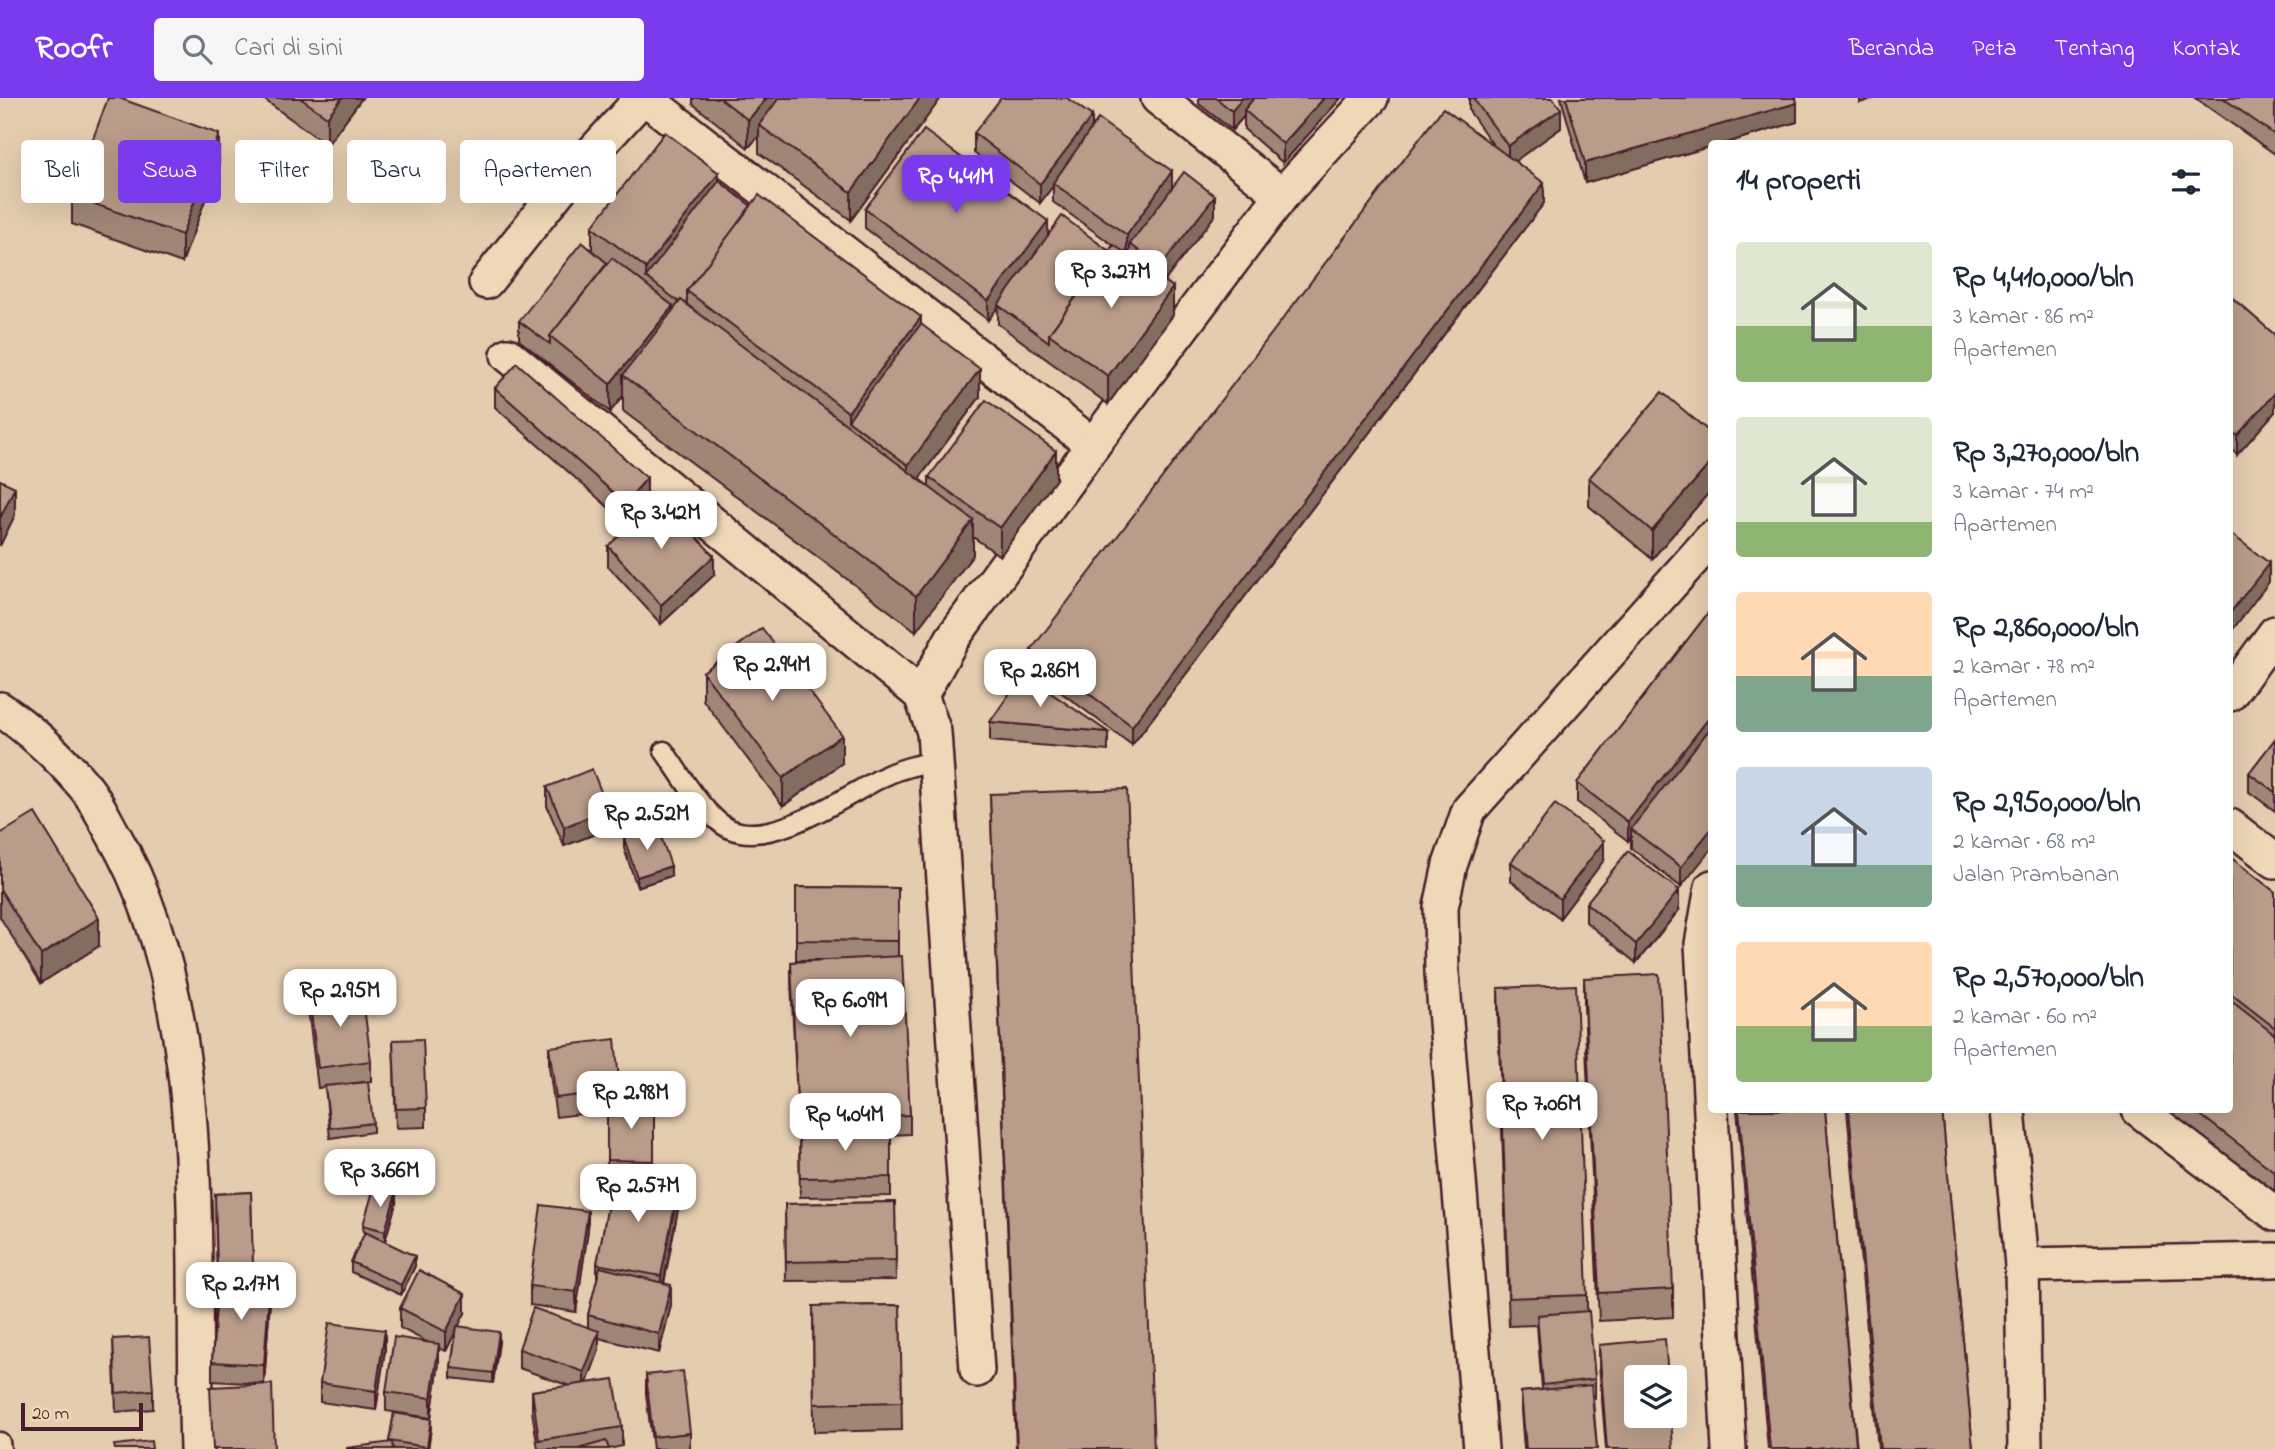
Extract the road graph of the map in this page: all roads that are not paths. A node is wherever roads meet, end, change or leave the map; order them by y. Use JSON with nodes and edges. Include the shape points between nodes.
{"nodes":[{"id":1,"x":643,"y":98,"type":"edge"},
{"id":2,"x":1158,"y":98,"type":"edge"},
{"id":3,"x":1371,"y":98,"type":"edge"},
{"id":4,"x":1282,"y":195,"type":"junction"},
{"id":5,"x":486,"y":282,"type":"dead end"},
{"id":6,"x":508,"y":355,"type":"dead end"},
{"id":7,"x":1093,"y":445,"type":"junction"},
{"id":8,"x":1708,"y":542,"type":"edge"},
{"id":9,"x":2275,"y":633,"type":"edge"},
{"id":10,"x":2233,"y":690,"type":"edge"},
{"id":11,"x":921,"y":695,"type":"junction"},
{"id":12,"x":0,"y":709,"type":"edge"},
{"id":13,"x":664,"y":751,"type":"dead end"},
{"id":14,"x":936,"y":760,"type":"junction"},
{"id":15,"x":2233,"y":828,"type":"edge"},
{"id":16,"x":2275,"y":861,"type":"edge"},
{"id":17,"x":1708,"y":910,"type":"edge"},
{"id":18,"x":1708,"y":1056,"type":"edge"},
{"id":19,"x":1711,"y":1113,"type":"edge"},
{"id":20,"x":2008,"y":1113,"type":"edge"},
{"id":21,"x":2143,"y":1113,"type":"edge"},
{"id":22,"x":2275,"y":1214,"type":"edge"},
{"id":23,"x":2275,"y":1261,"type":"edge"},
{"id":24,"x":2022,"y":1265,"type":"junction"},
{"id":25,"x":977,"y":1370,"type":"dead end"},
{"id":26,"x":0,"y":1442,"type":"edge"},
{"id":27,"x":1,"y":1449,"type":"edge"},
{"id":28,"x":197,"y":1449,"type":"edge"},
{"id":29,"x":1481,"y":1449,"type":"edge"},
{"id":30,"x":1729,"y":1449,"type":"edge"},
{"id":31,"x":2025,"y":1449,"type":"edge"}],
"edges":[{"from":1,"to":5,"type":"street","via":[[564,184]]},
{"from":1,"to":7,"type":"street"},
{"from":2,"to":4,"type":"street"},
{"from":3,"to":4,"type":"street"},
{"from":4,"to":7,"type":"street"},
{"from":6,"to":11,"type":"street"},
{"from":7,"to":11,"type":"street","via":[[952,639]]},
{"from":8,"to":29,"type":"street","via":[[1469,810],[1450,865],[1441,907],[1442,973]]},
{"from":9,"to":10,"type":"street"},
{"from":11,"to":14,"type":"street","via":[[934,732]]},
{"from":12,"to":28,"type":"street","via":[[33,732],[87,789],[131,865],[153,922],[174,1003],[191,1130]]},
{"from":13,"to":14,"type":"lane","via":[[705,807],[729,828],[751,833],[785,826],[887,774]]},
{"from":14,"to":25,"type":"street"},
{"from":15,"to":16,"type":"street"},
{"from":17,"to":18,"type":"street","via":[[1702,944]]},
{"from":19,"to":30,"type":"street"},
{"from":20,"to":24,"type":"street"},
{"from":21,"to":22,"type":"street"},
{"from":23,"to":24,"type":"street"},
{"from":24,"to":31,"type":"street"},
{"from":26,"to":27,"type":"lane"}]}
